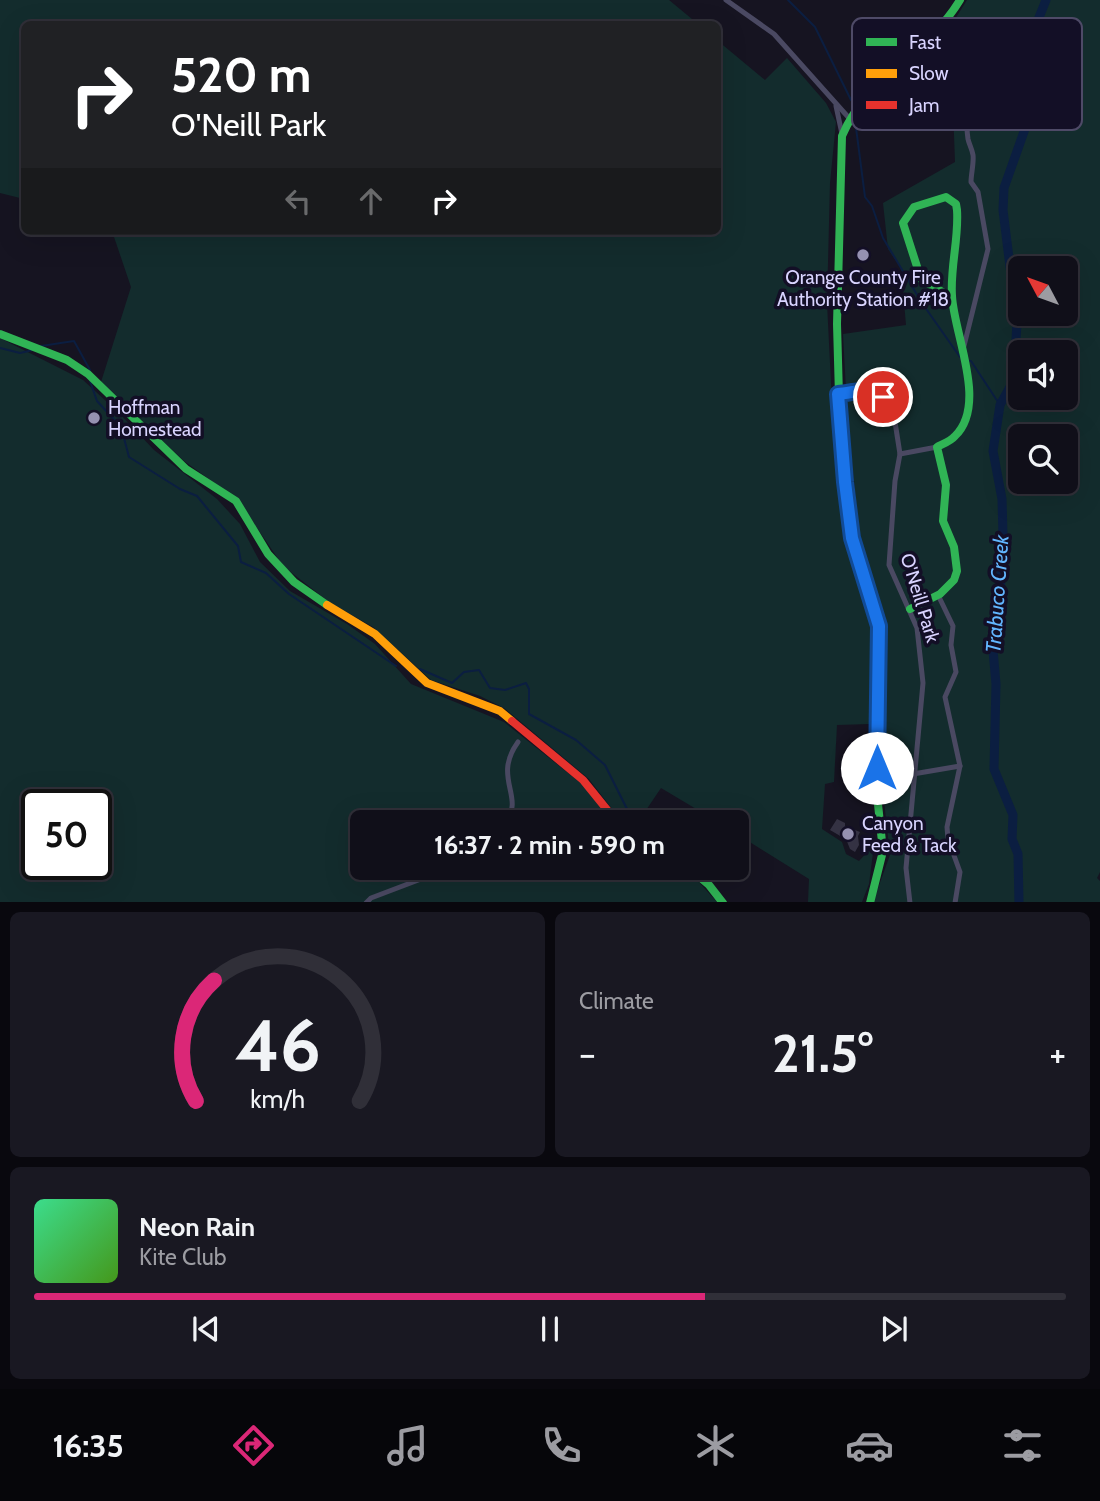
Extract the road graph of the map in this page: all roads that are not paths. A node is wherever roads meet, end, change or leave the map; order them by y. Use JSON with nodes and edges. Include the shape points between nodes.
{"nodes":[{"id":1,"x":726,"y":0,"type":"edge"},
{"id":2,"x":960,"y":0,"type":"edge"},
{"id":3,"x":948,"y":18,"type":"edge"},
{"id":4,"x":835,"y":103,"type":"junction"},
{"id":5,"x":852,"y":115,"type":"edge"},
{"id":6,"x":849,"y":118,"type":"junction"},
{"id":7,"x":968,"y":130,"type":"edge"},
{"id":8,"x":842,"y":135,"type":"junction"},
{"id":9,"x":952,"y":298,"type":"junction"},
{"id":10,"x":0,"y":334,"type":"edge"},
{"id":11,"x":964,"y":346,"type":"junction"},
{"id":12,"x":838,"y":394,"type":"junction"},
{"id":13,"x":937,"y":447,"type":"junction"},
{"id":14,"x":900,"y":454,"type":"junction"},
{"id":15,"x":939,"y":597,"type":"junction"},
{"id":16,"x":910,"y":609,"type":"junction"},
{"id":17,"x":518,"y":742,"type":"dead end"},
{"id":18,"x":960,"y":766,"type":"junction"},
{"id":19,"x":913,"y":774,"type":"junction"},
{"id":20,"x":513,"y":810,"type":"edge"},
{"id":21,"x":608,"y":810,"type":"edge"},
{"id":22,"x":418,"y":880,"type":"edge"},
{"id":23,"x":703,"y":880,"type":"edge"},
{"id":24,"x":366,"y":902,"type":"edge"},
{"id":25,"x":723,"y":902,"type":"edge"},
{"id":26,"x":870,"y":902,"type":"edge"},
{"id":27,"x":910,"y":902,"type":"edge"},
{"id":28,"x":955,"y":902,"type":"edge"}],
"edges":[{"from":1,"to":4,"type":"street","via":[[774,34]]},
{"from":2,"to":3,"type":"main road"},
{"from":4,"to":6,"type":"street"},
{"from":4,"to":8,"type":"street"},
{"from":5,"to":6,"type":"main road"},
{"from":6,"to":8,"type":"main road"},
{"from":7,"to":11,"type":"street","via":[[974,157],[971,182],[978,192],[988,249]]},
{"from":8,"to":12,"type":"main road"},
{"from":9,"to":9,"type":"main road","via":[[958,215],[956,204],[946,197],[911,209],[903,223],[921,279]]},
{"from":9,"to":11,"type":"main road"},
{"from":10,"to":21,"type":"main road","via":[[67,360],[88,374],[181,465],[236,501],[268,554],[291,579],[375,634],[427,683],[500,711],[590,786]]},
{"from":11,"to":13,"type":"main road","via":[[967,414],[953,439]]},
{"from":12,"to":14,"type":"street","name":"O'Neill Park","via":[[879,391],[895,422]]},
{"from":12,"to":26,"type":"main road","via":[[852,538],[879,626],[877,795],[883,851]]},
{"from":13,"to":14,"type":"street"},
{"from":13,"to":15,"type":"main road","via":[[946,490],[941,516],[956,557],[952,585]]},
{"from":14,"to":16,"type":"street","name":"O'Neill Park","via":[[889,565]]},
{"from":15,"to":16,"type":"main road"},
{"from":15,"to":18,"type":"street","via":[[953,626],[956,673],[945,696]]},
{"from":16,"to":19,"type":"street","name":"O'Neill Park","via":[[917,628],[923,683]]},
{"from":17,"to":20,"type":"street","via":[[506,765]]},
{"from":18,"to":19,"type":"street"},
{"from":18,"to":28,"type":"street","via":[[947,821],[960,872]]},
{"from":19,"to":27,"type":"street","name":"O'Neill Park","via":[[906,880]]},
{"from":22,"to":24,"type":"street"},
{"from":23,"to":25,"type":"main road"}]}
